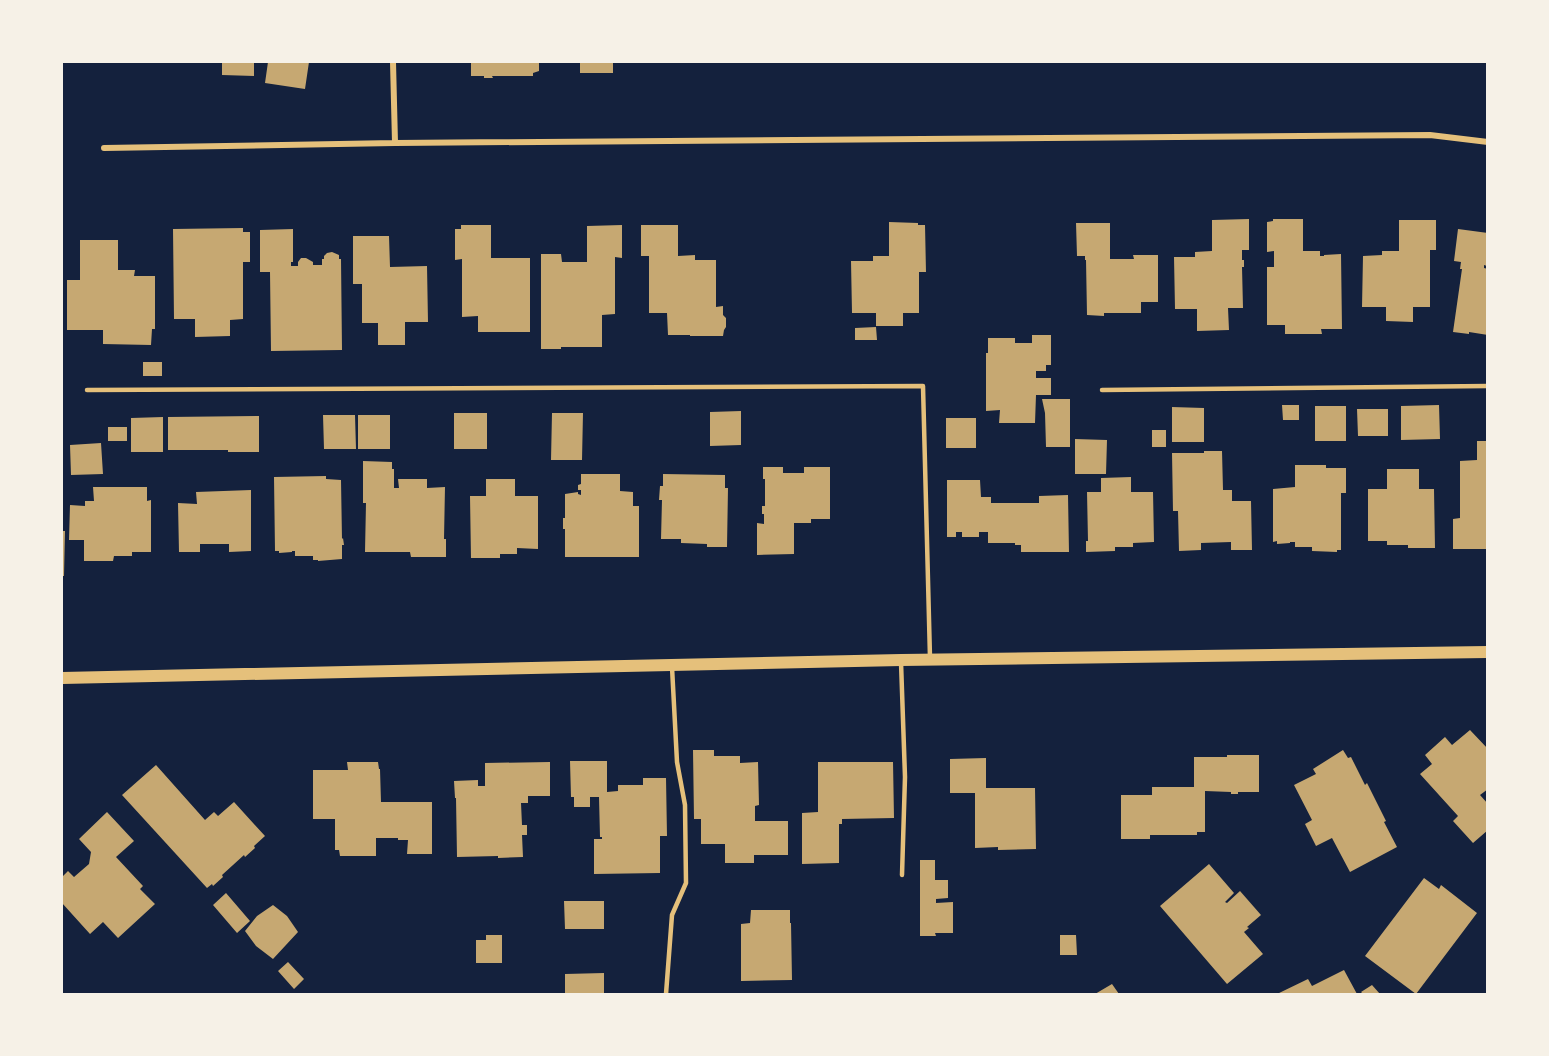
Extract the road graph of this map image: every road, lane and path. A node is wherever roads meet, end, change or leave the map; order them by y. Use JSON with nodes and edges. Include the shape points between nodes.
{"nodes":[{"id":1,"x":393,"y":62,"type":"edge"},
{"id":2,"x":1488,"y":142,"type":"edge"},
{"id":3,"x":395,"y":143,"type":"junction"},
{"id":4,"x":104,"y":148,"type":"dead end"},
{"id":5,"x":1488,"y":386,"type":"edge"},
{"id":6,"x":87,"y":390,"type":"dead end"},
{"id":7,"x":1102,"y":390,"type":"dead end"},
{"id":8,"x":1488,"y":652,"type":"edge"},
{"id":9,"x":930,"y":659,"type":"junction"},
{"id":10,"x":901,"y":660,"type":"junction"},
{"id":11,"x":672,"y":665,"type":"junction"},
{"id":12,"x":62,"y":678,"type":"edge"},
{"id":13,"x":902,"y":875,"type":"dead end"},
{"id":14,"x":666,"y":994,"type":"edge"}],
"edges":[{"from":1,"to":3,"type":"street"},
{"from":2,"to":3,"type":"street","via":[[1430,135]]},
{"from":3,"to":4,"type":"street"},
{"from":5,"to":7,"type":"lane"},
{"from":6,"to":9,"type":"lane","via":[[923,386]]},
{"from":8,"to":9,"type":"main road"},
{"from":9,"to":10,"type":"main road"},
{"from":10,"to":11,"type":"main road"},
{"from":10,"to":13,"type":"lane"},
{"from":11,"to":12,"type":"main road"},
{"from":11,"to":14,"type":"lane","via":[[677,762],[685,805],[686,883],[672,915]]}]}
